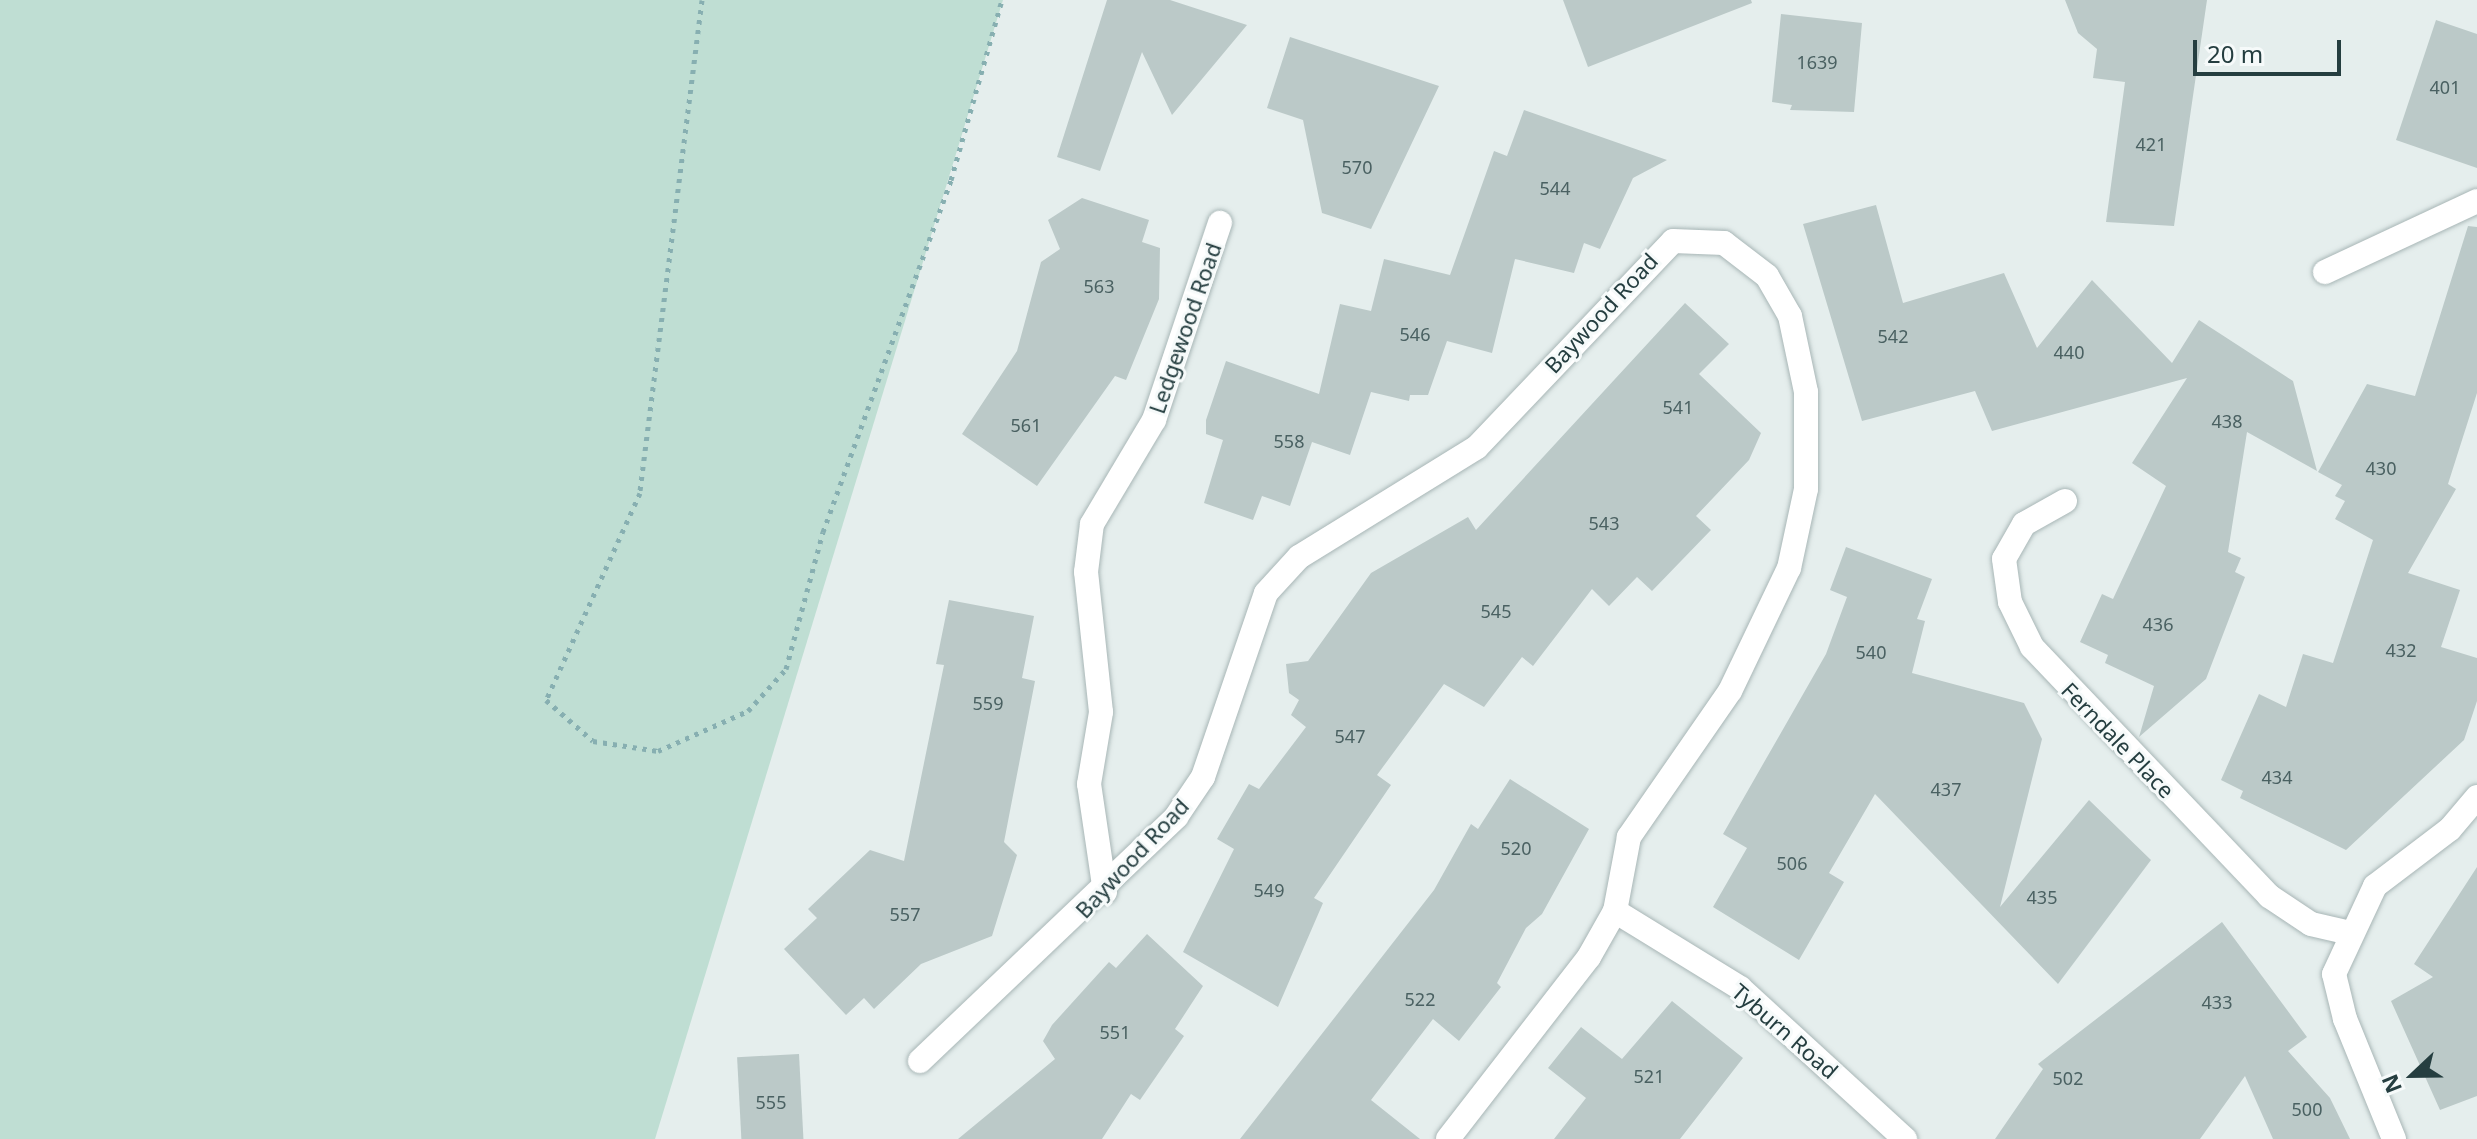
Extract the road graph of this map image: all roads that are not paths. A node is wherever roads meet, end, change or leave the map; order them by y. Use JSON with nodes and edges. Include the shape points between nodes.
{"nodes":[{"id":1,"x":2477,"y":201,"type":"edge"},
{"id":2,"x":1220,"y":223,"type":"dead end"},
{"id":3,"x":2325,"y":272,"type":"dead end"},
{"id":4,"x":2065,"y":501,"type":"dead end"},
{"id":5,"x":2477,"y":797,"type":"edge"},
{"id":6,"x":1105,"y":892,"type":"junction"},
{"id":7,"x":1615,"y":911,"type":"junction"},
{"id":8,"x":2349,"y":933,"type":"junction"},
{"id":9,"x":920,"y":1061,"type":"dead end"},
{"id":10,"x":1448,"y":1139,"type":"edge"},
{"id":11,"x":1905,"y":1139,"type":"edge"},
{"id":12,"x":2394,"y":1139,"type":"edge"}],
"edges":[{"from":1,"to":3,"type":"street"},
{"from":2,"to":6,"type":"street","name":"Ledgewood Road","via":[[1154,420],[1092,524],[1086,572],[1101,712],[1089,784]]},
{"from":4,"to":8,"type":"street","name":"Ferndale Place","via":[[2024,524],[2004,559],[2010,602],[2032,647],[2269,896],[2311,924]]},
{"from":5,"to":8,"type":"street","via":[[2450,829],[2375,886]]},
{"from":6,"to":7,"type":"street","name":"Baywood Road","via":[[1203,777],[1266,593],[1299,557],[1477,447],[1673,241],[1724,243],[1767,276],[1790,316],[1806,392],[1806,489],[1789,568],[1764,631],[1629,837]]},
{"from":6,"to":9,"type":"street","name":"Baywood Road"},
{"from":7,"to":10,"type":"street","name":"Baywood Road","via":[[1589,957]]},
{"from":7,"to":11,"type":"street","name":"Tyburn Road","via":[[1740,988]]},
{"from":8,"to":12,"type":"street","via":[[2334,974],[2345,1019]]}]}
